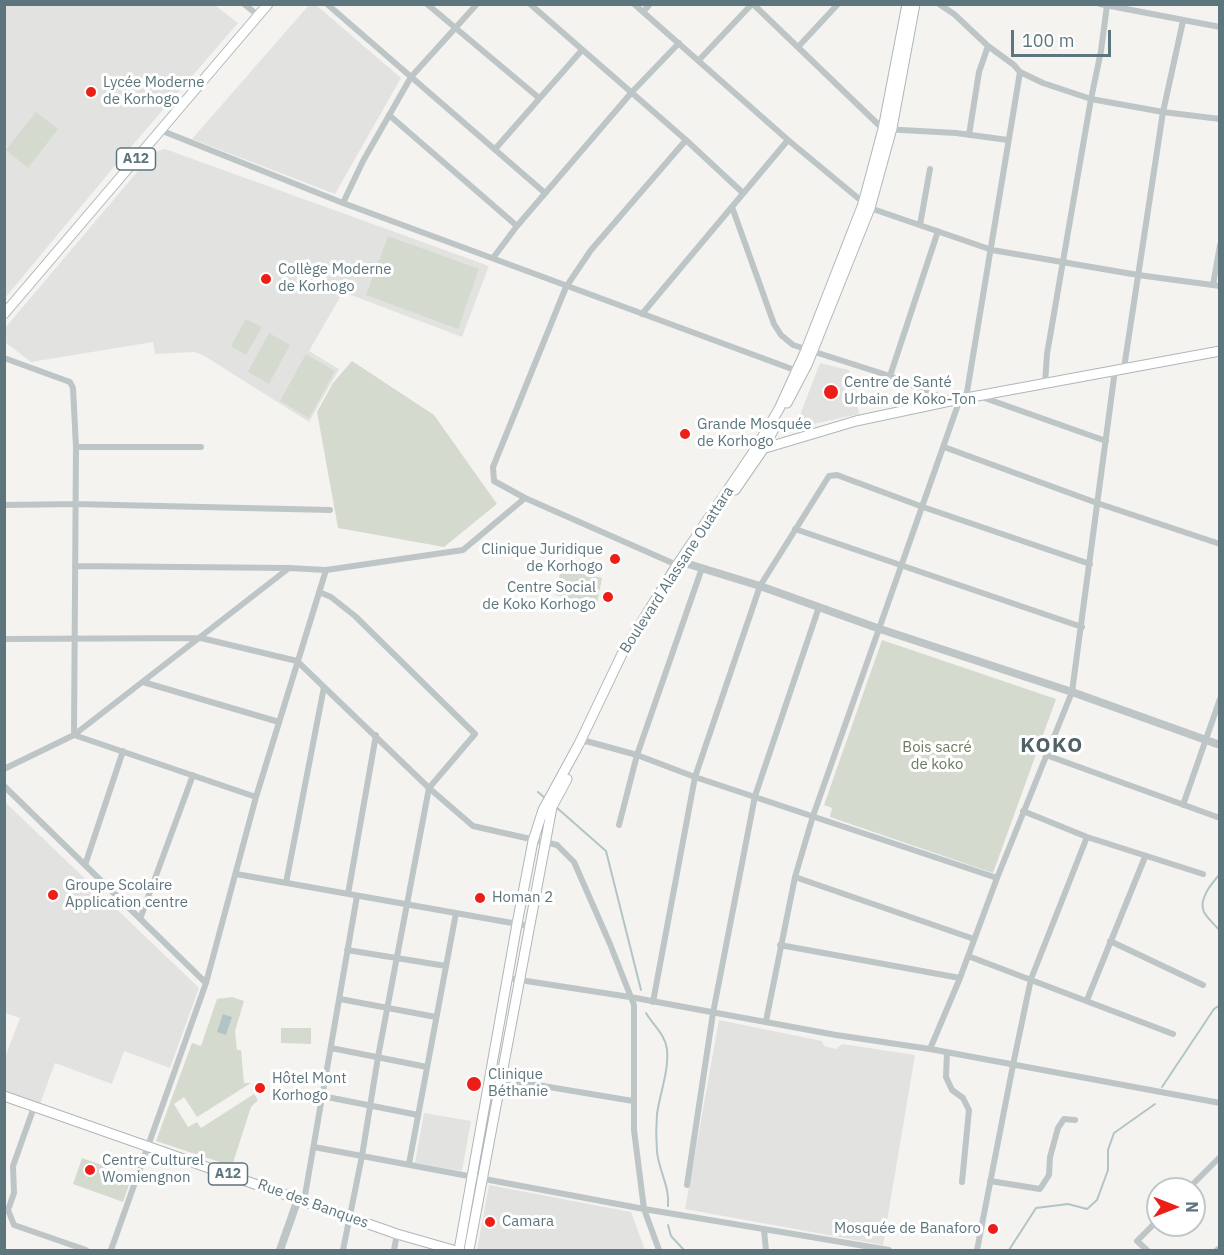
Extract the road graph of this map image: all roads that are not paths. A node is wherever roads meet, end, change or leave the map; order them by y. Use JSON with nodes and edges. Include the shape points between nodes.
{"nodes":[{"id":1,"x":244,"y":4,"type":"edge"},
{"id":2,"x":268,"y":4,"type":"edge"},
{"id":3,"x":327,"y":4,"type":"edge"},
{"id":4,"x":427,"y":4,"type":"edge"},
{"id":5,"x":477,"y":4,"type":"edge"},
{"id":6,"x":530,"y":4,"type":"edge"},
{"id":7,"x":634,"y":4,"type":"edge"},
{"id":8,"x":650,"y":4,"type":"edge"},
{"id":9,"x":752,"y":4,"type":"edge"},
{"id":10,"x":838,"y":4,"type":"edge"},
{"id":11,"x":907,"y":4,"type":"edge"},
{"id":12,"x":915,"y":4,"type":"edge"},
{"id":13,"x":939,"y":4,"type":"edge"},
{"id":14,"x":1103,"y":5,"type":"edge"},
{"id":15,"x":643,"y":12,"type":"junction"},
{"id":16,"x":259,"y":16,"type":"junction"},
{"id":17,"x":1183,"y":21,"type":"junction"},
{"id":18,"x":1220,"y":27,"type":"edge"},
{"id":19,"x":455,"y":29,"type":"junction"},
{"id":20,"x":679,"y":43,"type":"junction"},
{"id":21,"x":799,"y":46,"type":"junction"},
{"id":22,"x":988,"y":46,"type":"junction"},
{"id":23,"x":582,"y":50,"type":"junction"},
{"id":24,"x":699,"y":60,"type":"junction"},
{"id":25,"x":1020,"y":72,"type":"junction"},
{"id":26,"x":411,"y":77,"type":"junction"},
{"id":27,"x":632,"y":92,"type":"junction"},
{"id":28,"x":538,"y":98,"type":"junction"},
{"id":29,"x":1091,"y":99,"type":"junction"},
{"id":30,"x":1163,"y":112,"type":"junction"},
{"id":31,"x":389,"y":115,"type":"junction"},
{"id":32,"x":1220,"y":119,"type":"edge"},
{"id":33,"x":887,"y":128,"type":"junction"},
{"id":34,"x":160,"y":130,"type":"junction"},
{"id":35,"x":969,"y":135,"type":"junction"},
{"id":36,"x":686,"y":140,"type":"junction"},
{"id":37,"x":788,"y":140,"type":"junction"},
{"id":38,"x":1008,"y":140,"type":"junction"},
{"id":39,"x":496,"y":148,"type":"junction"},
{"id":40,"x":930,"y":169,"type":"dead end"},
{"id":41,"x":545,"y":192,"type":"junction"},
{"id":42,"x":743,"y":193,"type":"junction"},
{"id":43,"x":343,"y":203,"type":"junction"},
{"id":44,"x":867,"y":206,"type":"junction"},
{"id":45,"x":732,"y":207,"type":"junction"},
{"id":46,"x":920,"y":225,"type":"junction"},
{"id":47,"x":517,"y":226,"type":"junction"},
{"id":48,"x":938,"y":231,"type":"junction"},
{"id":49,"x":1220,"y":245,"type":"edge"},
{"id":50,"x":992,"y":250,"type":"junction"},
{"id":51,"x":493,"y":258,"type":"junction"},
{"id":52,"x":1063,"y":262,"type":"junction"},
{"id":53,"x":1138,"y":275,"type":"junction"},
{"id":54,"x":1216,"y":285,"type":"edge"},
{"id":55,"x":566,"y":287,"type":"junction"},
{"id":56,"x":4,"y":314,"type":"edge"},
{"id":57,"x":642,"y":314,"type":"junction"},
{"id":58,"x":809,"y":351,"type":"junction"},
{"id":59,"x":1220,"y":351,"type":"edge"},
{"id":60,"x":4,"y":358,"type":"edge"},
{"id":61,"x":1120,"y":369,"type":"junction"},
{"id":62,"x":799,"y":372,"type":"junction"},
{"id":63,"x":890,"y":376,"type":"junction"},
{"id":64,"x":1045,"y":384,"type":"junction"},
{"id":65,"x":978,"y":395,"type":"junction"},
{"id":66,"x":958,"y":399,"type":"junction"},
{"id":67,"x":1106,"y":441,"type":"junction"},
{"id":68,"x":75,"y":447,"type":"junction"},
{"id":69,"x":201,"y":447,"type":"dead end"},
{"id":70,"x":944,"y":447,"type":"junction"},
{"id":71,"x":764,"y":448,"type":"junction"},
{"id":72,"x":754,"y":451,"type":"junction"},
{"id":73,"x":525,"y":498,"type":"junction"},
{"id":74,"x":1098,"y":503,"type":"junction"},
{"id":75,"x":75,"y":504,"type":"junction"},
{"id":76,"x":4,"y":505,"type":"edge"},
{"id":77,"x":923,"y":507,"type":"junction"},
{"id":78,"x":330,"y":510,"type":"dead end"},
{"id":79,"x":795,"y":529,"type":"junction"},
{"id":80,"x":1220,"y":544,"type":"edge"},
{"id":81,"x":681,"y":564,"type":"junction"},
{"id":82,"x":1090,"y":564,"type":"junction"},
{"id":83,"x":903,"y":565,"type":"junction"},
{"id":84,"x":75,"y":566,"type":"junction"},
{"id":85,"x":288,"y":568,"type":"junction"},
{"id":86,"x":702,"y":568,"type":"junction"},
{"id":87,"x":326,"y":570,"type":"junction"},
{"id":88,"x":760,"y":586,"type":"junction"},
{"id":89,"x":319,"y":592,"type":"junction"},
{"id":90,"x":819,"y":607,"type":"junction"},
{"id":91,"x":1082,"y":627,"type":"junction"},
{"id":92,"x":880,"y":629,"type":"junction"},
{"id":93,"x":201,"y":638,"type":"junction"},
{"id":94,"x":4,"y":639,"type":"edge"},
{"id":95,"x":74,"y":639,"type":"junction"},
{"id":96,"x":297,"y":661,"type":"junction"},
{"id":97,"x":142,"y":682,"type":"junction"},
{"id":98,"x":324,"y":687,"type":"junction"},
{"id":99,"x":1072,"y":692,"type":"junction"},
{"id":100,"x":1220,"y":699,"type":"edge"},
{"id":101,"x":279,"y":722,"type":"junction"},
{"id":102,"x":74,"y":735,"type":"junction"},
{"id":103,"x":376,"y":735,"type":"junction"},
{"id":104,"x":1206,"y":740,"type":"junction"},
{"id":105,"x":583,"y":742,"type":"junction"},
{"id":106,"x":1220,"y":746,"type":"edge"},
{"id":107,"x":123,"y":751,"type":"junction"},
{"id":108,"x":637,"y":755,"type":"junction"},
{"id":109,"x":1046,"y":755,"type":"junction"},
{"id":110,"x":4,"y":769,"type":"edge"},
{"id":111,"x":193,"y":775,"type":"junction"},
{"id":112,"x":695,"y":777,"type":"junction"},
{"id":113,"x":4,"y":786,"type":"edge"},
{"id":114,"x":429,"y":788,"type":"junction"},
{"id":115,"x":755,"y":796,"type":"junction"},
{"id":116,"x":256,"y":797,"type":"junction"},
{"id":117,"x":552,"y":800,"type":"junction"},
{"id":118,"x":1183,"y":804,"type":"junction"},
{"id":119,"x":1023,"y":812,"type":"junction"},
{"id":120,"x":813,"y":816,"type":"junction"},
{"id":121,"x":1220,"y":818,"type":"edge"},
{"id":122,"x":619,"y":825,"type":"dead end"},
{"id":123,"x":1087,"y":837,"type":"junction"},
{"id":124,"x":533,"y":841,"type":"junction"},
{"id":125,"x":545,"y":843,"type":"junction"},
{"id":126,"x":1144,"y":856,"type":"junction"},
{"id":127,"x":85,"y":864,"type":"junction"},
{"id":128,"x":236,"y":874,"type":"junction"},
{"id":129,"x":1203,"y":874,"type":"dead end"},
{"id":130,"x":795,"y":877,"type":"junction"},
{"id":131,"x":997,"y":878,"type":"junction"},
{"id":132,"x":286,"y":883,"type":"junction"},
{"id":133,"x":348,"y":894,"type":"junction"},
{"id":134,"x":357,"y":896,"type":"junction"},
{"id":135,"x":408,"y":905,"type":"junction"},
{"id":136,"x":456,"y":913,"type":"junction"},
{"id":137,"x":140,"y":919,"type":"junction"},
{"id":138,"x":517,"y":924,"type":"junction"},
{"id":139,"x":529,"y":926,"type":"junction"},
{"id":140,"x":974,"y":939,"type":"junction"},
{"id":141,"x":1110,"y":941,"type":"junction"},
{"id":142,"x":780,"y":945,"type":"junction"},
{"id":143,"x":347,"y":950,"type":"junction"},
{"id":144,"x":968,"y":956,"type":"junction"},
{"id":145,"x":397,"y":957,"type":"junction"},
{"id":146,"x":446,"y":966,"type":"junction"},
{"id":147,"x":507,"y":978,"type":"junction"},
{"id":148,"x":960,"y":978,"type":"junction"},
{"id":149,"x":520,"y":980,"type":"junction"},
{"id":150,"x":1031,"y":980,"type":"junction"},
{"id":151,"x":206,"y":983,"type":"junction"},
{"id":152,"x":1203,"y":985,"type":"dead end"},
{"id":153,"x":630,"y":997,"type":"junction"},
{"id":154,"x":340,"y":999,"type":"junction"},
{"id":155,"x":1087,"y":1000,"type":"junction"},
{"id":156,"x":653,"y":1002,"type":"junction"},
{"id":157,"x":387,"y":1007,"type":"junction"},
{"id":158,"x":713,"y":1013,"type":"junction"},
{"id":159,"x":436,"y":1017,"type":"junction"},
{"id":160,"x":766,"y":1021,"type":"junction"},
{"id":161,"x":1173,"y":1034,"type":"dead end"},
{"id":162,"x":331,"y":1048,"type":"junction"},
{"id":163,"x":930,"y":1049,"type":"junction"},
{"id":164,"x":947,"y":1052,"type":"junction"},
{"id":165,"x":378,"y":1056,"type":"junction"},
{"id":166,"x":1013,"y":1065,"type":"junction"},
{"id":167,"x":427,"y":1067,"type":"junction"},
{"id":168,"x":490,"y":1075,"type":"junction"},
{"id":169,"x":501,"y":1079,"type":"junction"},
{"id":170,"x":4,"y":1096,"type":"edge"},
{"id":171,"x":322,"y":1096,"type":"junction"},
{"id":172,"x":633,"y":1101,"type":"junction"},
{"id":173,"x":1220,"y":1103,"type":"edge"},
{"id":174,"x":370,"y":1106,"type":"junction"},
{"id":175,"x":34,"y":1107,"type":"junction"},
{"id":176,"x":418,"y":1114,"type":"junction"},
{"id":177,"x":1075,"y":1120,"type":"dead end"},
{"id":178,"x":147,"y":1145,"type":"junction"},
{"id":179,"x":314,"y":1147,"type":"junction"},
{"id":180,"x":362,"y":1155,"type":"junction"},
{"id":181,"x":1220,"y":1157,"type":"edge"},
{"id":182,"x":409,"y":1164,"type":"junction"},
{"id":183,"x":473,"y":1176,"type":"junction"},
{"id":184,"x":1200,"y":1177,"type":"edge"},
{"id":185,"x":483,"y":1178,"type":"junction"},
{"id":186,"x":990,"y":1181,"type":"junction"},
{"id":187,"x":962,"y":1182,"type":"dead end"},
{"id":188,"x":687,"y":1185,"type":"dead end"},
{"id":189,"x":301,"y":1200,"type":"junction"},
{"id":190,"x":644,"y":1209,"type":"junction"},
{"id":191,"x":349,"y":1217,"type":"junction"},
{"id":192,"x":764,"y":1230,"type":"junction"},
{"id":193,"x":1146,"y":1232,"type":"edge"},
{"id":194,"x":397,"y":1234,"type":"junction"},
{"id":195,"x":86,"y":1251,"type":"edge"},
{"id":196,"x":111,"y":1251,"type":"edge"},
{"id":197,"x":280,"y":1251,"type":"edge"},
{"id":198,"x":343,"y":1251,"type":"edge"},
{"id":199,"x":394,"y":1251,"type":"edge"},
{"id":200,"x":453,"y":1251,"type":"edge"},
{"id":201,"x":459,"y":1251,"type":"edge"},
{"id":202,"x":469,"y":1251,"type":"edge"},
{"id":203,"x":659,"y":1251,"type":"edge"},
{"id":204,"x":766,"y":1251,"type":"edge"},
{"id":205,"x":889,"y":1251,"type":"edge"},
{"id":206,"x":977,"y":1251,"type":"edge"},
{"id":207,"x":1147,"y":1251,"type":"edge"}],
"edges":[{"from":1,"to":16,"type":"street"},
{"from":2,"to":16,"type":"main road","number":"A12"},
{"from":3,"to":26,"type":"street"},
{"from":4,"to":19,"type":"street"},
{"from":5,"to":19,"type":"street"},
{"from":6,"to":23,"type":"street"},
{"from":7,"to":15,"type":"street"},
{"from":8,"to":15,"type":"street"},
{"from":9,"to":21,"type":"street"},
{"from":9,"to":24,"type":"street"},
{"from":10,"to":21,"type":"street"},
{"from":11,"to":33,"type":"main road","name":"Boulevard Alassane Ouattara"},
{"from":12,"to":33,"type":"main road","name":"Boulevard Alassane Ouattara"},
{"from":13,"to":22,"type":"street"},
{"from":14,"to":17,"type":"street"},
{"from":14,"to":29,"type":"street","via":[[1101,51]]},
{"from":15,"to":20,"type":"street"},
{"from":16,"to":34,"type":"main road","number":"A12"},
{"from":17,"to":18,"type":"street"},
{"from":17,"to":30,"type":"street"},
{"from":19,"to":26,"type":"street"},
{"from":19,"to":28,"type":"street"},
{"from":20,"to":24,"type":"street"},
{"from":20,"to":27,"type":"street"},
{"from":21,"to":33,"type":"street"},
{"from":22,"to":25,"type":"street"},
{"from":22,"to":35,"type":"street","via":[[979,72]]},
{"from":23,"to":27,"type":"street"},
{"from":23,"to":28,"type":"street"},
{"from":24,"to":37,"type":"street"},
{"from":25,"to":29,"type":"street"},
{"from":25,"to":38,"type":"street"},
{"from":26,"to":31,"type":"street"},
{"from":26,"to":39,"type":"street"},
{"from":27,"to":36,"type":"street"},
{"from":27,"to":41,"type":"street"},
{"from":28,"to":39,"type":"street"},
{"from":29,"to":30,"type":"street"},
{"from":29,"to":52,"type":"street"},
{"from":30,"to":32,"type":"street"},
{"from":30,"to":53,"type":"street"},
{"from":31,"to":43,"type":"street"},
{"from":31,"to":47,"type":"street"},
{"from":33,"to":35,"type":"street"},
{"from":33,"to":44,"type":"main road","name":"Boulevard Alassane Ouattara"},
{"from":34,"to":43,"type":"street"},
{"from":34,"to":56,"type":"main road","number":"A12"},
{"from":35,"to":38,"type":"street"},
{"from":36,"to":42,"type":"street"},
{"from":36,"to":55,"type":"street","via":[[591,250]]},
{"from":37,"to":42,"type":"street"},
{"from":37,"to":44,"type":"street"},
{"from":38,"to":50,"type":"street"},
{"from":39,"to":41,"type":"street"},
{"from":40,"to":46,"type":"street"},
{"from":41,"to":47,"type":"street"},
{"from":42,"to":45,"type":"street"},
{"from":43,"to":51,"type":"street"},
{"from":44,"to":46,"type":"street"},
{"from":44,"to":58,"type":"main road","name":"Boulevard Alassane Ouattara"},
{"from":45,"to":57,"type":"street"},
{"from":45,"to":58,"type":"street","via":[[774,324],[793,345]]},
{"from":46,"to":48,"type":"street"},
{"from":47,"to":51,"type":"street"},
{"from":48,"to":50,"type":"street"},
{"from":48,"to":63,"type":"street"},
{"from":49,"to":54,"type":"street"},
{"from":50,"to":52,"type":"street"},
{"from":50,"to":66,"type":"street"},
{"from":51,"to":55,"type":"street"},
{"from":52,"to":53,"type":"street"},
{"from":52,"to":64,"type":"street"},
{"from":53,"to":54,"type":"street"},
{"from":53,"to":61,"type":"street"},
{"from":55,"to":57,"type":"street"},
{"from":55,"to":73,"type":"street","via":[[493,467],[495,480]]},
{"from":57,"to":62,"type":"street"},
{"from":58,"to":62,"type":"main road","name":"Boulevard Alassane Ouattara"},
{"from":58,"to":63,"type":"street"},
{"from":59,"to":61,"type":"main road"},
{"from":60,"to":68,"type":"street","via":[[70,382]]},
{"from":61,"to":64,"type":"main road"},
{"from":61,"to":67,"type":"street"},
{"from":62,"to":71,"type":"main road","name":"Boulevard Alassane Ouattara"},
{"from":62,"to":72,"type":"main road","name":"Boulevard Alassane Ouattara"},
{"from":63,"to":66,"type":"street"},
{"from":64,"to":65,"type":"main road"},
{"from":65,"to":66,"type":"main road"},
{"from":65,"to":67,"type":"street"},
{"from":66,"to":70,"type":"street"},
{"from":66,"to":71,"type":"main road","via":[[856,421]]},
{"from":67,"to":74,"type":"street"},
{"from":68,"to":69,"type":"street"},
{"from":68,"to":75,"type":"street"},
{"from":70,"to":74,"type":"street"},
{"from":70,"to":77,"type":"street"},
{"from":71,"to":72,"type":"main road"},
{"from":71,"to":81,"type":"main road","name":"Boulevard Alassane Ouattara"},
{"from":72,"to":81,"type":"main road","name":"Boulevard Alassane Ouattara"},
{"from":73,"to":81,"type":"street"},
{"from":73,"to":87,"type":"street","via":[[463,550]]},
{"from":74,"to":80,"type":"street"},
{"from":74,"to":82,"type":"street"},
{"from":75,"to":76,"type":"street"},
{"from":75,"to":78,"type":"street"},
{"from":75,"to":84,"type":"street"},
{"from":77,"to":79,"type":"street","via":[[837,475],[829,476]]},
{"from":77,"to":82,"type":"street"},
{"from":77,"to":83,"type":"street"},
{"from":79,"to":83,"type":"street"},
{"from":79,"to":88,"type":"street"},
{"from":81,"to":86,"type":"street"},
{"from":81,"to":105,"type":"main road","name":"Boulevard Alassane Ouattara","via":[[637,637]]},
{"from":82,"to":91,"type":"street"},
{"from":83,"to":91,"type":"street"},
{"from":83,"to":92,"type":"street"},
{"from":84,"to":85,"type":"street"},
{"from":84,"to":95,"type":"street"},
{"from":85,"to":87,"type":"street"},
{"from":85,"to":93,"type":"street"},
{"from":86,"to":88,"type":"street"},
{"from":86,"to":108,"type":"street"},
{"from":87,"to":89,"type":"street"},
{"from":88,"to":90,"type":"street"},
{"from":88,"to":112,"type":"street"},
{"from":89,"to":96,"type":"street"},
{"from":89,"to":114,"type":"street","via":[[355,616],[475,734]]},
{"from":90,"to":92,"type":"street"},
{"from":90,"to":115,"type":"street"},
{"from":91,"to":99,"type":"street"},
{"from":92,"to":99,"type":"street"},
{"from":92,"to":120,"type":"street"},
{"from":93,"to":95,"type":"street"},
{"from":93,"to":96,"type":"street"},
{"from":93,"to":97,"type":"street"},
{"from":94,"to":95,"type":"street"},
{"from":95,"to":102,"type":"street"},
{"from":96,"to":98,"type":"street"},
{"from":96,"to":101,"type":"street"},
{"from":97,"to":101,"type":"street"},
{"from":97,"to":102,"type":"street"},
{"from":98,"to":103,"type":"street"},
{"from":98,"to":132,"type":"street"},
{"from":99,"to":104,"type":"street"},
{"from":99,"to":109,"type":"street"},
{"from":100,"to":104,"type":"street"},
{"from":101,"to":116,"type":"street"},
{"from":102,"to":107,"type":"street"},
{"from":102,"to":110,"type":"street"},
{"from":103,"to":114,"type":"street"},
{"from":103,"to":133,"type":"street"},
{"from":104,"to":106,"type":"street"},
{"from":104,"to":118,"type":"street"},
{"from":105,"to":108,"type":"street"},
{"from":105,"to":117,"type":"main road","name":"Boulevard Alassane Ouattara"},
{"from":107,"to":111,"type":"street"},
{"from":107,"to":127,"type":"street"},
{"from":108,"to":112,"type":"street"},
{"from":108,"to":122,"type":"street"},
{"from":109,"to":118,"type":"street"},
{"from":109,"to":119,"type":"street"},
{"from":111,"to":116,"type":"street"},
{"from":111,"to":137,"type":"street"},
{"from":112,"to":115,"type":"street"},
{"from":112,"to":156,"type":"street"},
{"from":113,"to":127,"type":"street"},
{"from":114,"to":124,"type":"street","via":[[473,826]]},
{"from":114,"to":135,"type":"street"},
{"from":115,"to":120,"type":"street"},
{"from":115,"to":158,"type":"street"},
{"from":116,"to":128,"type":"street"},
{"from":117,"to":124,"type":"main road","name":"Boulevard Alassane Ouattara","via":[[543,810]]},
{"from":117,"to":125,"type":"main road","name":"Boulevard Alassane Ouattara"},
{"from":118,"to":121,"type":"street"},
{"from":119,"to":123,"type":"street"},
{"from":119,"to":131,"type":"street"},
{"from":120,"to":130,"type":"street"},
{"from":120,"to":131,"type":"street"},
{"from":123,"to":126,"type":"street"},
{"from":123,"to":150,"type":"street"},
{"from":124,"to":125,"type":"street"},
{"from":124,"to":138,"type":"main road","name":"Boulevard Alassane Ouattara"},
{"from":125,"to":139,"type":"main road","name":"Boulevard Alassane Ouattara"},
{"from":125,"to":153,"type":"street","via":[[557,845],[574,862]]},
{"from":126,"to":129,"type":"street"},
{"from":126,"to":141,"type":"street"},
{"from":127,"to":137,"type":"street"},
{"from":128,"to":132,"type":"street"},
{"from":128,"to":151,"type":"street"},
{"from":130,"to":140,"type":"street"},
{"from":130,"to":142,"type":"street"},
{"from":131,"to":140,"type":"street"},
{"from":132,"to":133,"type":"street"},
{"from":133,"to":134,"type":"street"},
{"from":134,"to":135,"type":"street"},
{"from":134,"to":143,"type":"street"},
{"from":135,"to":136,"type":"street"},
{"from":135,"to":145,"type":"street"},
{"from":136,"to":138,"type":"street"},
{"from":136,"to":146,"type":"street"},
{"from":137,"to":151,"type":"street"},
{"from":138,"to":139,"type":"street"},
{"from":138,"to":147,"type":"main road","name":"Boulevard Alassane Ouattara"},
{"from":139,"to":149,"type":"main road","name":"Boulevard Alassane Ouattara"},
{"from":140,"to":144,"type":"street"},
{"from":141,"to":152,"type":"street"},
{"from":141,"to":155,"type":"street"},
{"from":142,"to":148,"type":"street"},
{"from":142,"to":160,"type":"street"},
{"from":143,"to":145,"type":"street"},
{"from":143,"to":154,"type":"street"},
{"from":144,"to":148,"type":"street"},
{"from":144,"to":150,"type":"street"},
{"from":145,"to":146,"type":"street"},
{"from":145,"to":157,"type":"street"},
{"from":146,"to":159,"type":"street"},
{"from":147,"to":149,"type":"street"},
{"from":147,"to":168,"type":"main road","name":"Boulevard Alassane Ouattara"},
{"from":148,"to":163,"type":"street"},
{"from":149,"to":153,"type":"street"},
{"from":149,"to":169,"type":"main road","name":"Boulevard Alassane Ouattara"},
{"from":150,"to":155,"type":"street"},
{"from":150,"to":166,"type":"street"},
{"from":151,"to":178,"type":"street"},
{"from":153,"to":156,"type":"street"},
{"from":153,"to":172,"type":"street","via":[[635,1034]]},
{"from":154,"to":157,"type":"street"},
{"from":154,"to":162,"type":"street"},
{"from":155,"to":161,"type":"street"},
{"from":156,"to":158,"type":"street"},
{"from":157,"to":159,"type":"street"},
{"from":157,"to":165,"type":"street"},
{"from":158,"to":160,"type":"street"},
{"from":158,"to":188,"type":"street"},
{"from":159,"to":167,"type":"street"},
{"from":160,"to":163,"type":"street"},
{"from":162,"to":165,"type":"street"},
{"from":162,"to":171,"type":"street"},
{"from":163,"to":164,"type":"street"},
{"from":164,"to":166,"type":"street"},
{"from":164,"to":187,"type":"street","via":[[946,1077],[969,1110]]},
{"from":165,"to":167,"type":"street"},
{"from":165,"to":174,"type":"street"},
{"from":166,"to":173,"type":"street"},
{"from":166,"to":186,"type":"street"},
{"from":167,"to":176,"type":"street"},
{"from":168,"to":169,"type":"street"},
{"from":168,"to":183,"type":"main road","name":"Boulevard Alassane Ouattara"},
{"from":169,"to":172,"type":"street"},
{"from":169,"to":185,"type":"main road","name":"Boulevard Alassane Ouattara"},
{"from":170,"to":175,"type":"main road","name":"Rue des Banques","number":"A12"},
{"from":171,"to":174,"type":"street"},
{"from":171,"to":179,"type":"street"},
{"from":172,"to":190,"type":"street"},
{"from":174,"to":176,"type":"street"},
{"from":174,"to":180,"type":"street"},
{"from":175,"to":178,"type":"main road","name":"Rue des Banques","number":"A12"},
{"from":175,"to":195,"type":"street","via":[[13,1166],[10,1218],[14,1225]]},
{"from":176,"to":182,"type":"street"},
{"from":177,"to":186,"type":"street","via":[[1064,1119],[1058,1128],[1049,1175],[1040,1189]]},
{"from":178,"to":189,"type":"main road","name":"Rue des Banques","number":"A12"},
{"from":178,"to":196,"type":"street"},
{"from":179,"to":180,"type":"street"},
{"from":179,"to":189,"type":"street"},
{"from":180,"to":182,"type":"street"},
{"from":180,"to":191,"type":"street"},
{"from":181,"to":184,"type":"street"},
{"from":182,"to":183,"type":"street"},
{"from":183,"to":185,"type":"street"},
{"from":183,"to":201,"type":"main road","name":"Boulevard Alassane Ouattara"},
{"from":185,"to":190,"type":"street"},
{"from":185,"to":202,"type":"main road","name":"Boulevard Alassane Ouattara"},
{"from":186,"to":206,"type":"street"},
{"from":189,"to":191,"type":"main road","name":"Rue des Banques","number":"A12"},
{"from":189,"to":197,"type":"street"},
{"from":190,"to":192,"type":"street"},
{"from":190,"to":203,"type":"street"},
{"from":191,"to":194,"type":"main road","name":"Rue des Banques","number":"A12"},
{"from":191,"to":198,"type":"street"},
{"from":192,"to":204,"type":"street"},
{"from":192,"to":205,"type":"street"},
{"from":193,"to":207,"type":"street","via":[[1137,1241]]},
{"from":194,"to":199,"type":"street"},
{"from":194,"to":200,"type":"main road","name":"Rue des Banques","number":"A12"}]}
